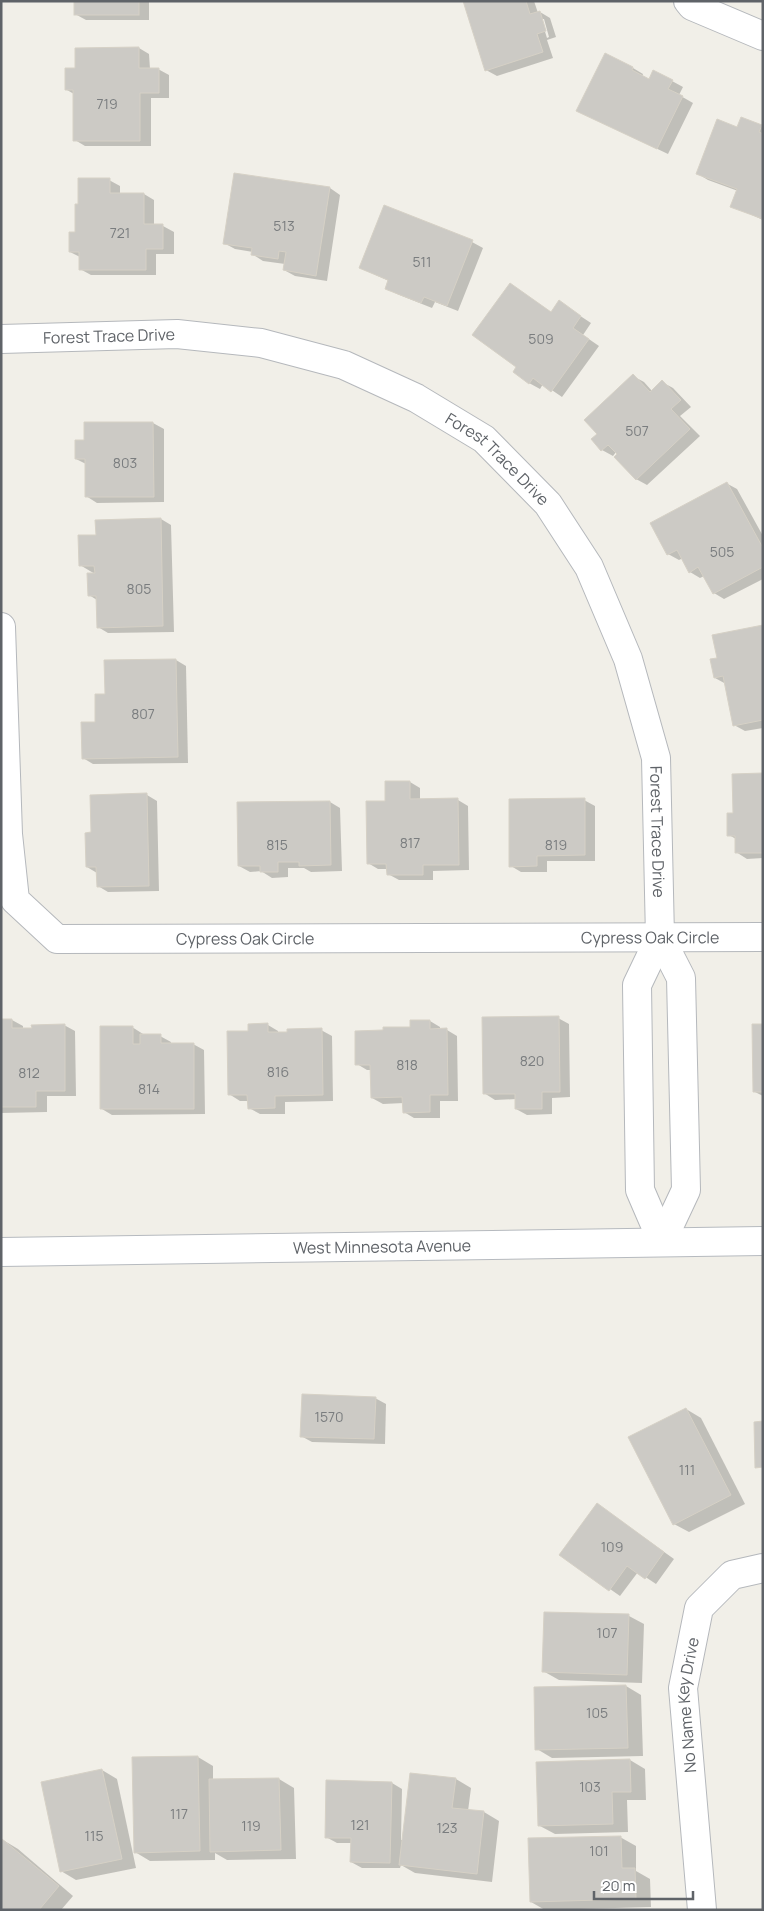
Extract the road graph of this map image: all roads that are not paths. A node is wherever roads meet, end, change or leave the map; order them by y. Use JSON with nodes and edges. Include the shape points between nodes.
{"nodes":[{"id":1,"x":688,"y":1,"type":"edge"},
{"id":2,"x":763,"y":36,"type":"edge"},
{"id":3,"x":1,"y":339,"type":"edge"},
{"id":4,"x":1,"y":627,"type":"edge"},
{"id":5,"x":763,"y":937,"type":"edge"},
{"id":6,"x":660,"y":938,"type":"junction"},
{"id":7,"x":662,"y":1241,"type":"junction"},
{"id":8,"x":763,"y":1241,"type":"edge"},
{"id":9,"x":1,"y":1252,"type":"edge"},
{"id":10,"x":763,"y":1568,"type":"edge"},
{"id":11,"x":702,"y":1910,"type":"edge"}],
"edges":[{"from":1,"to":2,"type":"street","via":[[692,6]]},
{"from":3,"to":6,"type":"street","name":"Forest Trace Drive","via":[[177,334],[261,343],[344,365],[416,398],[484,439],[548,504],[589,567],[628,659],[656,758]]},
{"from":4,"to":6,"type":"street","name":"Cypress Oak Circle","via":[[8,834],[15,900],[57,939]]},
{"from":5,"to":6,"type":"street","name":"Cypress Oak Circle"},
{"from":6,"to":7,"type":"street","name":"Forest Trace Drive","via":[[637,985],[640,1190]]},
{"from":6,"to":7,"type":"street","name":"Forest Trace Drive","via":[[681,978],[686,1190]]},
{"from":7,"to":8,"type":"street","name":"West Minnesota Avenue"},
{"from":7,"to":9,"type":"street","name":"West Minnesota Avenue"},
{"from":10,"to":11,"type":"street","name":"No Name Key Drive","via":[[732,1575],[699,1608],[683,1688]]}]}
